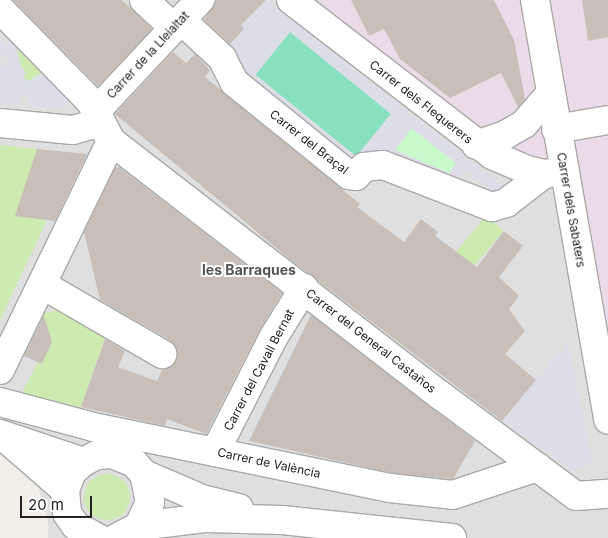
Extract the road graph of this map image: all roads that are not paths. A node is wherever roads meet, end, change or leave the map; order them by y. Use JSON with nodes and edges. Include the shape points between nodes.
{"nodes":[{"id":1,"x":144,"y":0,"type":"edge"},
{"id":2,"x":200,"y":0,"type":"edge"},
{"id":3,"x":291,"y":0,"type":"edge"},
{"id":4,"x":535,"y":0,"type":"edge"},
{"id":5,"x":0,"y":10,"type":"edge"},
{"id":6,"x":178,"y":24,"type":"junction"},
{"id":7,"x":550,"y":94,"type":"junction"},
{"id":8,"x":608,"y":120,"type":"edge"},
{"id":9,"x":0,"y":123,"type":"edge"},
{"id":10,"x":103,"y":125,"type":"junction"},
{"id":11,"x":556,"y":128,"type":"junction"},
{"id":12,"x":476,"y":145,"type":"junction"},
{"id":13,"x":554,"y":172,"type":"junction"},
{"id":14,"x":43,"y":285,"type":"junction"},
{"id":15,"x":304,"y":288,"type":"junction"},
{"id":16,"x":162,"y":354,"type":"dead end"},
{"id":17,"x":0,"y":370,"type":"edge"},
{"id":18,"x":0,"y":402,"type":"edge"},
{"id":19,"x":608,"y":420,"type":"edge"},
{"id":20,"x":0,"y":434,"type":"edge"},
{"id":21,"x":215,"y":452,"type":"junction"},
{"id":22,"x":83,"y":462,"type":"junction"},
{"id":23,"x":537,"y":467,"type":"junction"},
{"id":24,"x":144,"y":474,"type":"junction"},
{"id":25,"x":608,"y":494,"type":"edge"},
{"id":26,"x":65,"y":514,"type":"edge"},
{"id":27,"x":282,"y":520,"type":"junction"},
{"id":28,"x":127,"y":532,"type":"edge"},
{"id":29,"x":98,"y":538,"type":"edge"},
{"id":30,"x":452,"y":538,"type":"edge"}],
"edges":[{"from":1,"to":6,"type":"street"},
{"from":2,"to":6,"type":"street","name":"Carrer de la Lleialtat"},
{"from":3,"to":12,"type":"street","name":"Carrer dels Flequerers"},
{"from":4,"to":7,"type":"street","name":"Carrer dels Sabaters"},
{"from":5,"to":10,"type":"street","name":"Carrer del General Castaños"},
{"from":6,"to":10,"type":"street","name":"Carrer de la Lleialtat"},
{"from":6,"to":13,"type":"street","name":"Carrer del Braçal","via":[[222,58],[234,82],[349,175],[356,176],[364,167],[383,165],[492,207],[506,203]]},
{"from":7,"to":11,"type":"street","name":"Carrer dels Sabaters"},
{"from":7,"to":12,"type":"street","via":[[540,108],[515,130]]},
{"from":8,"to":11,"type":"street"},
{"from":9,"to":10,"type":"street","via":[[73,130]]},
{"from":10,"to":14,"type":"street"},
{"from":10,"to":15,"type":"street","name":"Carrer del General Castaños"},
{"from":11,"to":13,"type":"street","name":"Carrer dels Sabaters"},
{"from":12,"to":13,"type":"street","name":"Carrer dels Flequerers","via":[[509,164]]},
{"from":13,"to":19,"type":"street","name":"Carrer dels Sabaters"},
{"from":14,"to":16,"type":"street"},
{"from":14,"to":17,"type":"street"},
{"from":15,"to":21,"type":"street","name":"Carrer del Cavall Bernat","via":[[273,338]]},
{"from":15,"to":23,"type":"street","name":"Carrer del General Castaños"},
{"from":18,"to":21,"type":"street","name":"Carrer de València","via":[[93,427]]},
{"from":20,"to":22,"type":"street"},
{"from":20,"to":26,"type":"street"},
{"from":21,"to":23,"type":"street","name":"Carrer de València","via":[[390,488],[453,496]]},
{"from":22,"to":24,"type":"street","via":[[98,455],[121,456]]},
{"from":22,"to":26,"type":"street","via":[[72,472]]},
{"from":23,"to":25,"type":"street","name":"Carrer del General Castaños","via":[[576,496]]},
{"from":24,"to":27,"type":"street","via":[[202,499]]},
{"from":24,"to":28,"type":"street","via":[[150,502]]},
{"from":26,"to":29,"type":"street","via":[[75,525]]},
{"from":27,"to":28,"type":"street","via":[[205,518]]},
{"from":27,"to":30,"type":"street"}]}
